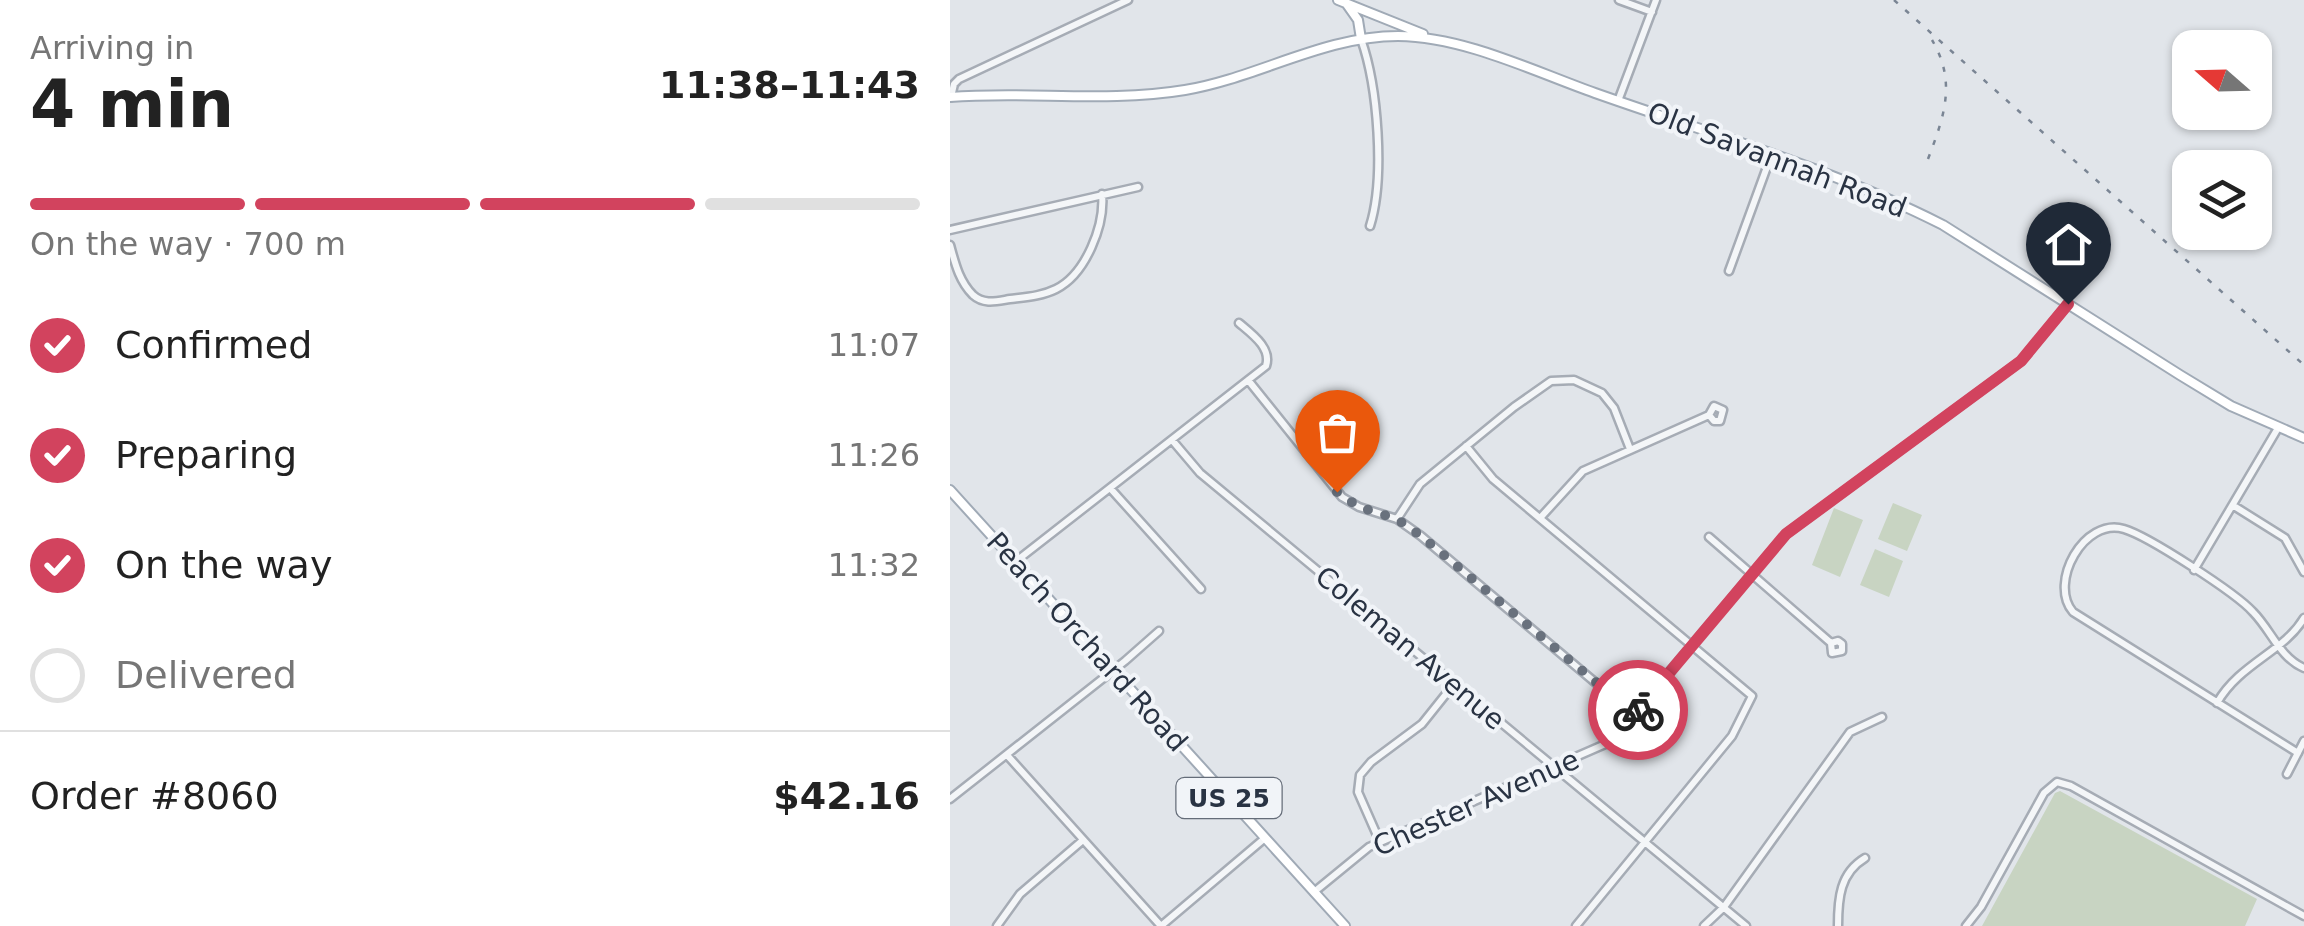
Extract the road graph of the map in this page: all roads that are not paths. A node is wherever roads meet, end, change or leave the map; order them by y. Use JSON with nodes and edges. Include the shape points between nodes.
{"nodes":[{"id":1,"x":1128,"y":0,"type":"edge"},
{"id":2,"x":1619,"y":0,"type":"edge"},
{"id":3,"x":1656,"y":0,"type":"edge"},
{"id":4,"x":1342,"y":2,"type":"edge"},
{"id":5,"x":1652,"y":12,"type":"junction"},
{"id":6,"x":1361,"y":39,"type":"junction"},
{"id":7,"x":1442,"y":41,"type":"junction"},
{"id":8,"x":951,"y":97,"type":"edge"},
{"id":9,"x":1618,"y":101,"type":"junction"},
{"id":10,"x":1771,"y":156,"type":"junction"},
{"id":11,"x":1138,"y":187,"type":"dead end"},
{"id":12,"x":1102,"y":194,"type":"junction"},
{"id":13,"x":1370,"y":226,"type":"dead end"},
{"id":14,"x":950,"y":230,"type":"edge"},
{"id":15,"x":950,"y":245,"type":"edge"},
{"id":16,"x":1729,"y":272,"type":"dead end"},
{"id":17,"x":2068,"y":304,"type":"junction"},
{"id":18,"x":1239,"y":323,"type":"dead end"},
{"id":19,"x":1248,"y":380,"type":"junction"},
{"id":20,"x":1709,"y":415,"type":"dead end"},
{"id":21,"x":2278,"y":428,"type":"junction"},
{"id":22,"x":2304,"y":438,"type":"edge"},
{"id":23,"x":1172,"y":440,"type":"junction"},
{"id":24,"x":1466,"y":446,"type":"junction"},
{"id":25,"x":1630,"y":449,"type":"junction"},
{"id":26,"x":1110,"y":488,"type":"junction"},
{"id":27,"x":950,"y":490,"type":"edge"},
{"id":28,"x":2234,"y":506,"type":"junction"},
{"id":29,"x":1540,"y":517,"type":"junction"},
{"id":30,"x":1397,"y":519,"type":"junction"},
{"id":31,"x":1709,"y":537,"type":"dead end"},
{"id":32,"x":1015,"y":562,"type":"junction"},
{"id":33,"x":2194,"y":570,"type":"junction"},
{"id":34,"x":2304,"y":572,"type":"edge"},
{"id":35,"x":1750,"y":575,"type":"junction"},
{"id":36,"x":1201,"y":589,"type":"dead end"},
{"id":37,"x":2304,"y":618,"type":"edge"},
{"id":38,"x":1159,"y":631,"type":"dead end"},
{"id":39,"x":1831,"y":643,"type":"dead end"},
{"id":40,"x":1692,"y":644,"type":"junction"},
{"id":41,"x":2277,"y":644,"type":"junction"},
{"id":42,"x":2304,"y":668,"type":"edge"},
{"id":43,"x":1113,"y":670,"type":"junction"},
{"id":44,"x":1454,"y":684,"type":"junction"},
{"id":45,"x":2217,"y":703,"type":"junction"},
{"id":46,"x":1634,"y":714,"type":"junction"},
{"id":47,"x":1882,"y":717,"type":"dead end"},
{"id":48,"x":2304,"y":740,"type":"edge"},
{"id":49,"x":2298,"y":753,"type":"junction"},
{"id":50,"x":1007,"y":755,"type":"junction"},
{"id":51,"x":1554,"y":768,"type":"junction"},
{"id":52,"x":2287,"y":774,"type":"dead end"},
{"id":53,"x":950,"y":799,"type":"edge"},
{"id":54,"x":1265,"y":838,"type":"junction"},
{"id":55,"x":1083,"y":840,"type":"junction"},
{"id":56,"x":1380,"y":842,"type":"junction"},
{"id":57,"x":1645,"y":844,"type":"junction"},
{"id":58,"x":1865,"y":858,"type":"dead end"},
{"id":59,"x":1314,"y":892,"type":"junction"},
{"id":60,"x":1724,"y":907,"type":"junction"},
{"id":61,"x":2304,"y":916,"type":"edge"},
{"id":62,"x":997,"y":926,"type":"edge"},
{"id":63,"x":1161,"y":926,"type":"edge"},
{"id":64,"x":1346,"y":926,"type":"edge"},
{"id":65,"x":1576,"y":926,"type":"edge"},
{"id":66,"x":1704,"y":926,"type":"edge"},
{"id":67,"x":1746,"y":926,"type":"edge"},
{"id":68,"x":1838,"y":926,"type":"edge"},
{"id":69,"x":1966,"y":926,"type":"edge"}],
"edges":[{"from":1,"to":8,"type":"street","via":[[969,74],[954,84]]},
{"from":2,"to":5,"type":"street"},
{"from":3,"to":5,"type":"street"},
{"from":4,"to":6,"type":"main road","via":[[1358,20]]},
{"from":4,"to":7,"type":"main road"},
{"from":5,"to":9,"type":"street"},
{"from":6,"to":7,"type":"main road"},
{"from":6,"to":8,"type":"main road","via":[[1221,83],[1162,94]]},
{"from":6,"to":13,"type":"street","via":[[1379,154]]},
{"from":7,"to":9,"type":"main road","name":"Old Savannah Road"},
{"from":9,"to":10,"type":"main road","name":"Old Savannah Road"},
{"from":10,"to":16,"type":"street"},
{"from":10,"to":17,"type":"main road","name":"Old Savannah Road","via":[[1930,219]]},
{"from":11,"to":12,"type":"street"},
{"from":12,"to":14,"type":"street"},
{"from":12,"to":15,"type":"street","via":[[1102,216],[1082,261],[1051,292],[981,300],[959,276]]},
{"from":17,"to":21,"type":"main road","name":"Old Savannah Road","via":[[2180,376]]},
{"from":17,"to":35,"type":"street","name":"Chester Avenue","via":[[2021,361],[1786,534]]},
{"from":18,"to":19,"type":"street","via":[[1268,358]]},
{"from":19,"to":23,"type":"street"},
{"from":19,"to":30,"type":"street","via":[[1342,498]]},
{"from":20,"to":25,"type":"street"},
{"from":21,"to":22,"type":"main road","name":"Old Savannah Road"},
{"from":21,"to":28,"type":"street"},
{"from":23,"to":26,"type":"street"},
{"from":23,"to":44,"type":"street","name":"Coleman Avenue","via":[[1200,473]]},
{"from":24,"to":25,"type":"street","via":[[1560,379],[1602,393]]},
{"from":24,"to":29,"type":"street"},
{"from":24,"to":30,"type":"street","via":[[1416,488]]},
{"from":25,"to":29,"type":"street","via":[[1577,475]]},
{"from":26,"to":32,"type":"street"},
{"from":26,"to":36,"type":"street"},
{"from":27,"to":32,"type":"main road","name":"Peach Orchard Road","number":"US 25"},
{"from":28,"to":33,"type":"street"},
{"from":28,"to":34,"type":"street","via":[[2285,538]]},
{"from":29,"to":40,"type":"street"},
{"from":30,"to":46,"type":"street"},
{"from":31,"to":35,"type":"street"},
{"from":32,"to":43,"type":"main road","name":"Peach Orchard Road","number":"US 25"},
{"from":33,"to":41,"type":"street","via":[[2250,608]]},
{"from":33,"to":45,"type":"street","via":[[2134,532],[2108,528],[2085,542],[2062,593],[2079,617]]},
{"from":35,"to":39,"type":"street"},
{"from":35,"to":40,"type":"street","name":"Chester Avenue"},
{"from":37,"to":41,"type":"street"},
{"from":38,"to":43,"type":"street"},
{"from":40,"to":46,"type":"street","name":"Chester Avenue"},
{"from":40,"to":57,"type":"street","via":[[1752,696],[1732,736]]},
{"from":41,"to":42,"type":"street"},
{"from":41,"to":45,"type":"street","via":[[2236,676]]},
{"from":43,"to":50,"type":"street"},
{"from":43,"to":54,"type":"main road","name":"Peach Orchard Road","number":"US 25"},
{"from":44,"to":51,"type":"street","name":"Coleman Avenue"},
{"from":44,"to":56,"type":"street","via":[[1422,724],[1360,775],[1358,792]]},
{"from":45,"to":49,"type":"street"},
{"from":46,"to":51,"type":"street","name":"Chester Avenue","via":[[1603,747]]},
{"from":47,"to":60,"type":"street","via":[[1850,732]]},
{"from":48,"to":49,"type":"street"},
{"from":49,"to":52,"type":"street"},
{"from":50,"to":53,"type":"street"},
{"from":50,"to":55,"type":"street"},
{"from":51,"to":56,"type":"street","name":"Chester Avenue"},
{"from":51,"to":57,"type":"street","name":"Coleman Avenue"},
{"from":54,"to":59,"type":"main road","name":"Peach Orchard Road","number":"US 25"},
{"from":54,"to":63,"type":"street"},
{"from":55,"to":62,"type":"street","via":[[1020,894]]},
{"from":55,"to":63,"type":"street"},
{"from":56,"to":59,"type":"street","name":"Chester Avenue"},
{"from":57,"to":60,"type":"street","name":"Coleman Avenue"},
{"from":57,"to":65,"type":"street"},
{"from":58,"to":68,"type":"street","via":[[1843,883]]},
{"from":59,"to":64,"type":"main road","name":"Peach Orchard Road","number":"US 25"},
{"from":60,"to":66,"type":"street"},
{"from":60,"to":67,"type":"street","name":"Coleman Avenue"},
{"from":61,"to":69,"type":"street","via":[[2057,782],[2044,793]]}]}
